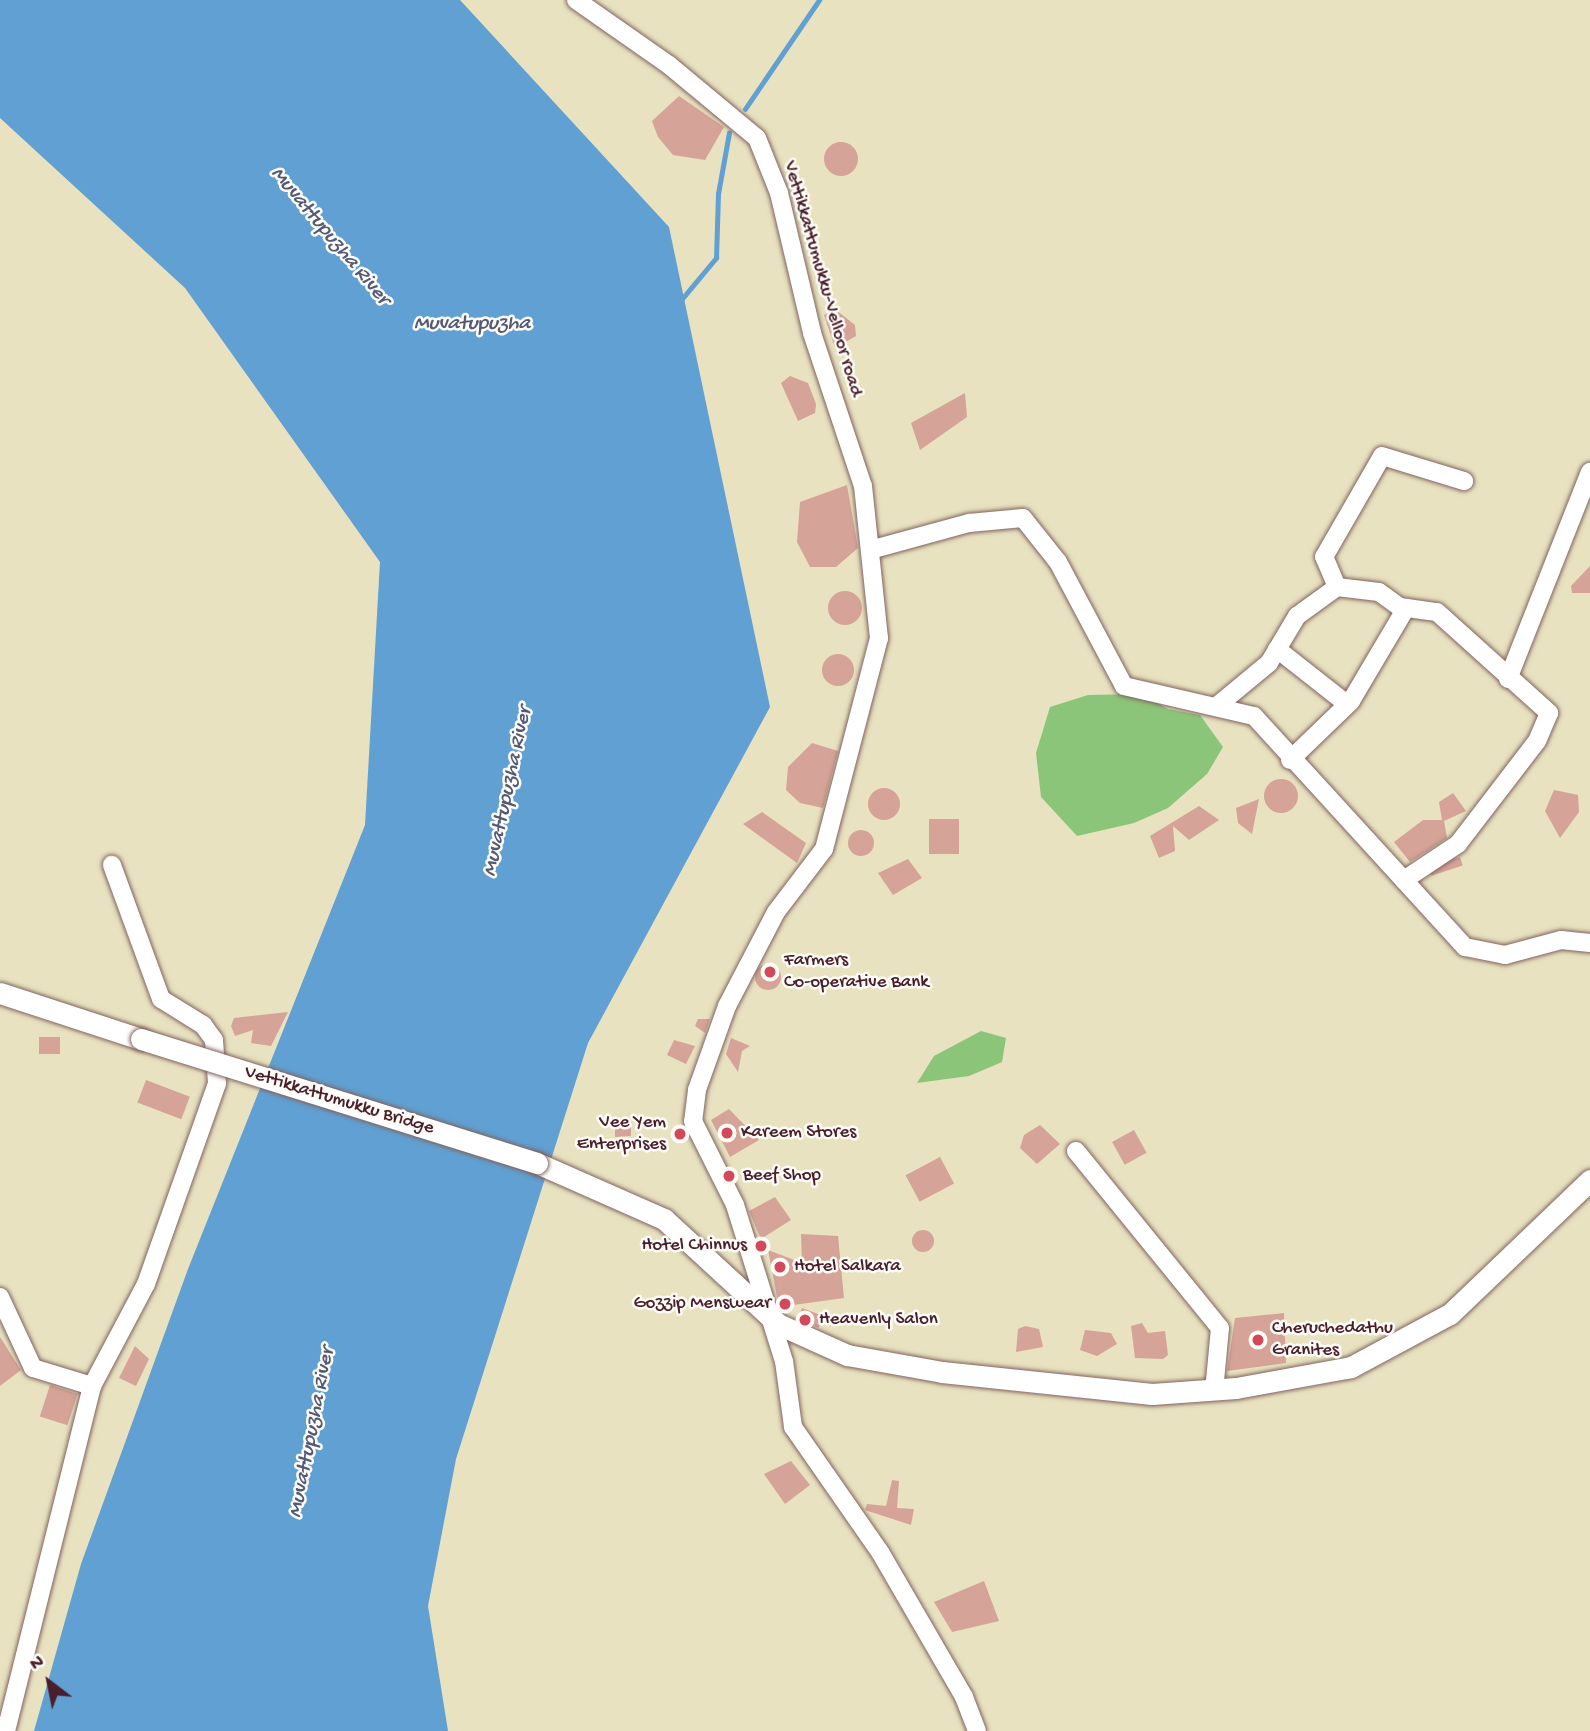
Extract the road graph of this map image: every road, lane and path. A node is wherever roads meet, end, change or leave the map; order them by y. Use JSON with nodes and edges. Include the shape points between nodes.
{"nodes":[{"id":1,"x":576,"y":0,"type":"edge"},
{"id":2,"x":1590,"y":472,"type":"edge"},
{"id":3,"x":1464,"y":481,"type":"dead end"},
{"id":4,"x":870,"y":550,"type":"junction"},
{"id":5,"x":1337,"y":587,"type":"junction"},
{"id":6,"x":1406,"y":608,"type":"junction"},
{"id":7,"x":1277,"y":649,"type":"junction"},
{"id":8,"x":1508,"y":679,"type":"junction"},
{"id":9,"x":1348,"y":704,"type":"junction"},
{"id":10,"x":1217,"y":706,"type":"junction"},
{"id":11,"x":1290,"y":760,"type":"junction"},
{"id":12,"x":112,"y":865,"type":"dead end"},
{"id":13,"x":1404,"y":880,"type":"junction"},
{"id":14,"x":1590,"y":943,"type":"edge"},
{"id":15,"x":5,"y":999,"type":"edge"},
{"id":16,"x":1076,"y":1151,"type":"dead end"},
{"id":17,"x":1590,"y":1180,"type":"edge"},
{"id":18,"x":0,"y":1297,"type":"edge"},
{"id":19,"x":769,"y":1315,"type":"junction"},
{"id":20,"x":92,"y":1386,"type":"junction"},
{"id":21,"x":1214,"y":1391,"type":"junction"},
{"id":22,"x":6,"y":1731,"type":"edge"},
{"id":23,"x":977,"y":1731,"type":"edge"}],
"edges":[{"from":1,"to":4,"type":"street","name":"Vettikkattumukku-Velloor road","via":[[669,65],[757,138],[779,193],[812,333],[863,486]]},
{"from":2,"to":8,"type":"street"},
{"from":3,"to":5,"type":"street","via":[[1382,456],[1324,557]]},
{"from":4,"to":10,"type":"street","via":[[969,523],[1023,518],[1058,562],[1124,686]]},
{"from":4,"to":19,"type":"street","name":"Vettikkattumukku-Velloor road","via":[[879,638],[824,849],[776,912],[727,1006],[697,1090],[693,1121],[735,1205]]},
{"from":5,"to":6,"type":"street","via":[[1379,592]]},
{"from":5,"to":7,"type":"street","via":[[1297,616]]},
{"from":6,"to":8,"type":"street","via":[[1437,612]]},
{"from":6,"to":9,"type":"street"},
{"from":7,"to":9,"type":"street"},
{"from":7,"to":10,"type":"street"},
{"from":8,"to":13,"type":"street","via":[[1549,713],[1537,741],[1458,844]]},
{"from":9,"to":11,"type":"street"},
{"from":10,"to":11,"type":"street","via":[[1254,716]]},
{"from":11,"to":13,"type":"street"},
{"from":12,"to":20,"type":"street","via":[[161,999],[204,1025],[214,1040],[217,1083],[146,1284]]},
{"from":13,"to":14,"type":"street","via":[[1465,947],[1505,955],[1561,940]]},
{"from":15,"to":19,"type":"main road","name":"Vettikkattumukku Bridge","bridge":true,"via":[[537,1163],[664,1219]]},
{"from":16,"to":21,"type":"street","via":[[1220,1328]]},
{"from":17,"to":21,"type":"main road","name":"Vettikkattumukku Bridge","via":[[1450,1314],[1350,1367]]},
{"from":18,"to":20,"type":"street","via":[[33,1368]]},
{"from":19,"to":21,"type":"main road","name":"Vettikkattumukku Bridge","via":[[847,1355],[942,1373],[1052,1379],[1152,1394]]},
{"from":19,"to":23,"type":"street","name":"Vettikkattumukku-Velloor road","via":[[793,1427],[880,1552],[964,1697]]},
{"from":20,"to":22,"type":"street"}]}
